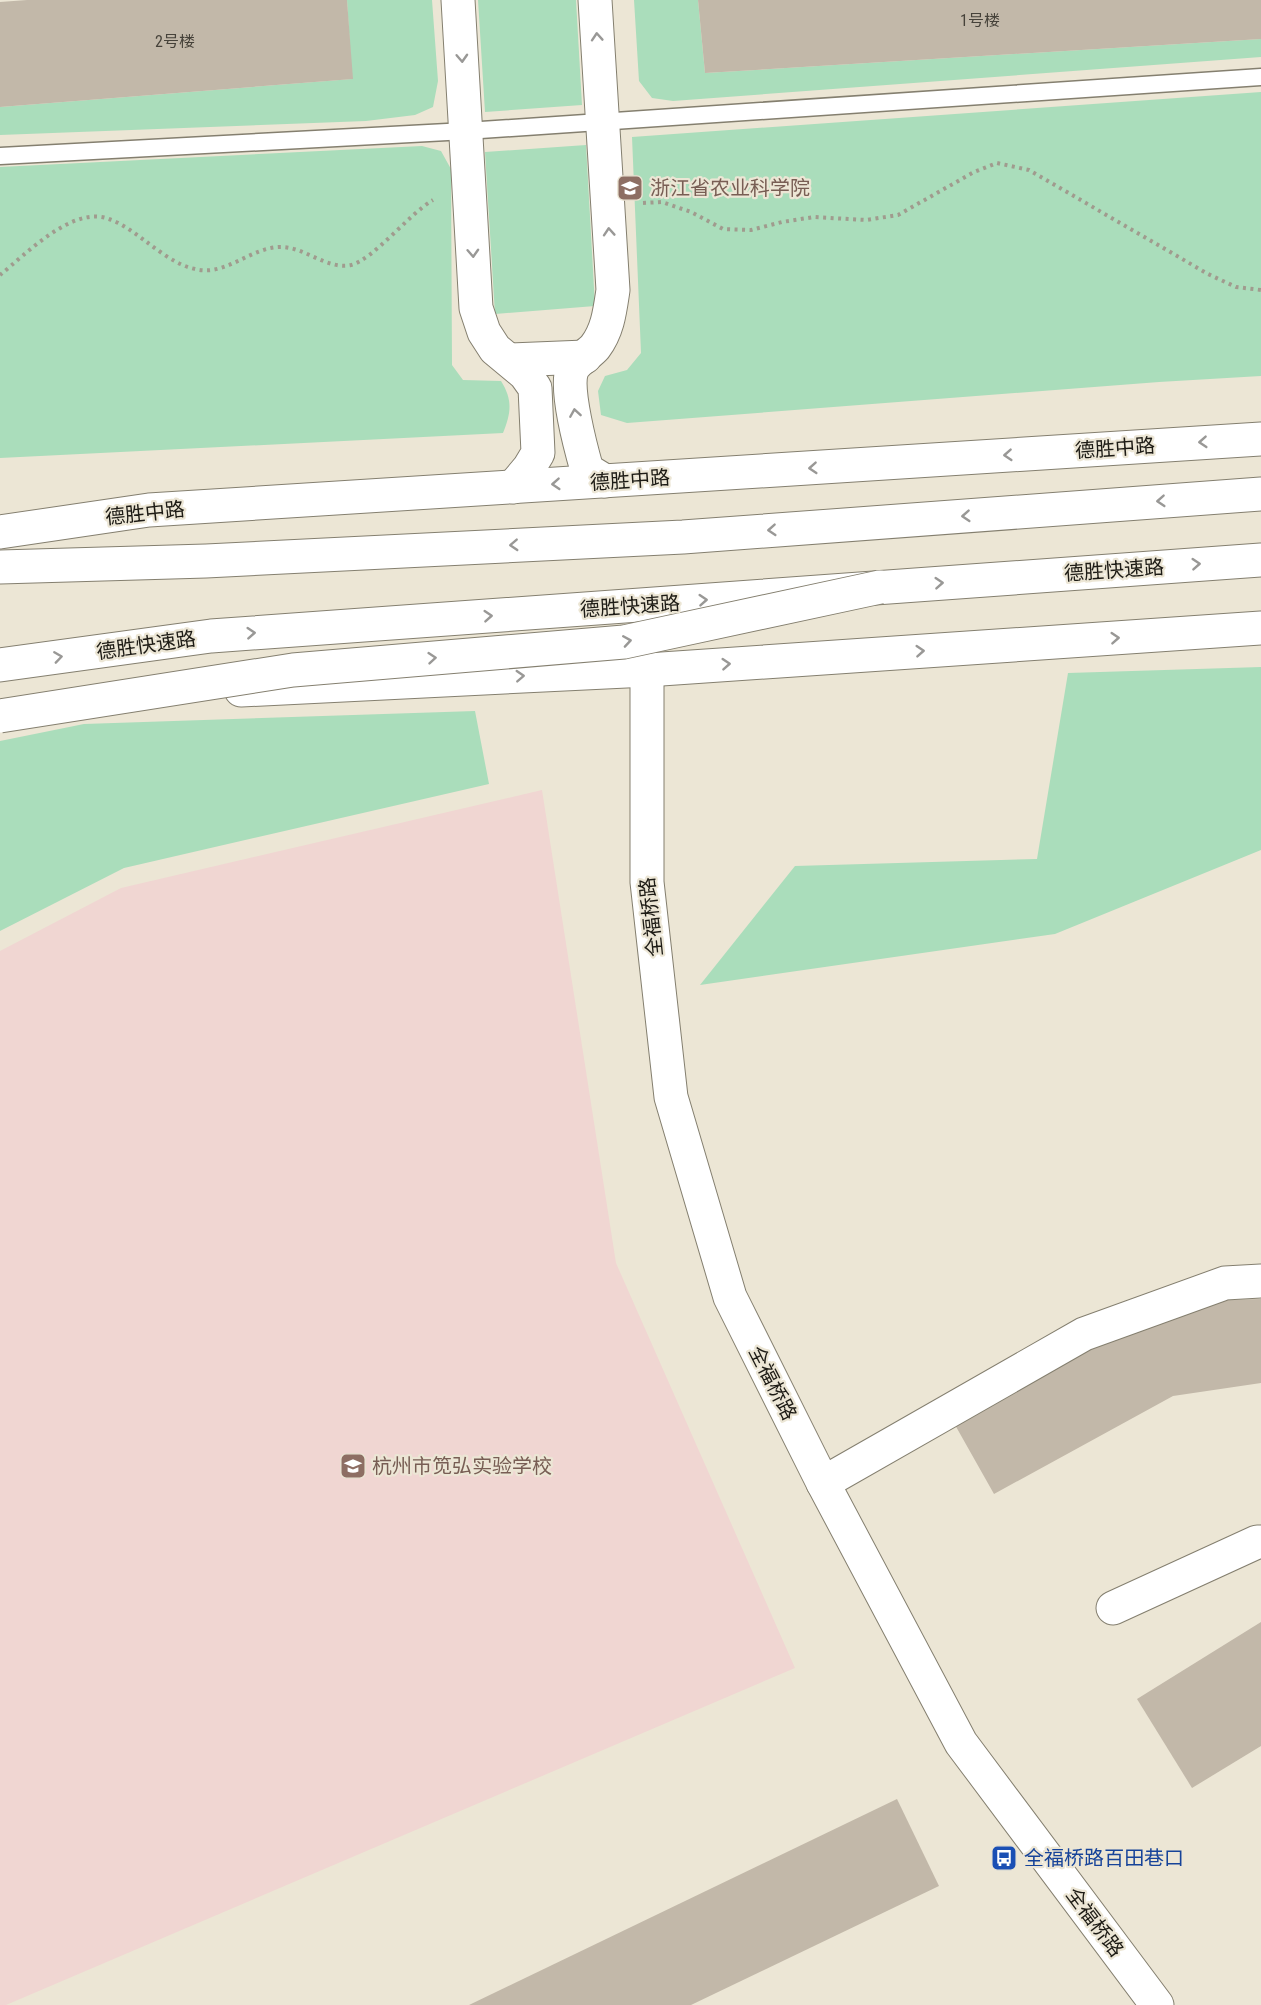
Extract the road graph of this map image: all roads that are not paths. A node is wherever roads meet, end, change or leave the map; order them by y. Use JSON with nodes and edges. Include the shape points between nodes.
{"nodes":[{"id":1,"x":458,"y":0,"type":"edge"},
{"id":2,"x":595,"y":0,"type":"edge"},
{"id":3,"x":1261,"y":77,"type":"edge"},
{"id":4,"x":602,"y":122,"type":"junction"},
{"id":5,"x":466,"y":131,"type":"junction"},
{"id":6,"x":0,"y":156,"type":"edge"},
{"id":7,"x":585,"y":357,"type":"junction"},
{"id":8,"x":511,"y":360,"type":"junction"},
{"id":9,"x":1261,"y":439,"type":"edge"},
{"id":10,"x":604,"y":481,"type":"junction"},
{"id":11,"x":513,"y":487,"type":"junction"},
{"id":12,"x":1261,"y":494,"type":"edge"},
{"id":13,"x":0,"y":532,"type":"edge"},
{"id":14,"x":1261,"y":560,"type":"edge"},
{"id":15,"x":0,"y":567,"type":"edge"},
{"id":16,"x":880,"y":587,"type":"junction"},
{"id":17,"x":1261,"y":628,"type":"edge"},
{"id":18,"x":0,"y":665,"type":"edge"},
{"id":19,"x":647,"y":670,"type":"junction"},
{"id":20,"x":0,"y":702,"type":"edge"},
{"id":21,"x":0,"y":716,"type":"edge"},
{"id":22,"x":1261,"y":1281,"type":"edge"},
{"id":23,"x":823,"y":1483,"type":"junction"},
{"id":24,"x":1261,"y":1542,"type":"edge"},
{"id":25,"x":1113,"y":1608,"type":"dead end"},
{"id":26,"x":1157,"y":2005,"type":"edge"}],
"edges":[{"from":1,"to":5,"type":"main road","one_way":true},
{"from":4,"to":2,"type":"main road","one_way":true},
{"from":3,"to":4,"type":"lane"},
{"from":4,"to":5,"type":"lane"},
{"from":7,"to":4,"type":"main road","one_way":true,"via":[[596,346],[608,321],[613,290]]},
{"from":5,"to":6,"type":"lane"},
{"from":5,"to":8,"type":"main road","one_way":true,"via":[[476,308],[495,349]]},
{"from":7,"to":8,"type":"main road"},
{"from":10,"to":7,"type":"main road","one_way":true,"via":[[587,470],[570,381],[573,367]]},
{"from":8,"to":11,"type":"main road","via":[[535,388],[538,423],[538,453]]},
{"from":9,"to":10,"type":"main road","name":"德胜中路","one_way":true},
{"from":10,"to":11,"type":"main road","name":"德胜中路","one_way":true},
{"from":11,"to":13,"type":"main road","name":"德胜中路","via":[[149,510]]},
{"from":12,"to":15,"type":"main road","one_way":true,"via":[[683,537],[206,561]]},
{"from":16,"to":14,"type":"main road","name":"德胜快速路","one_way":true},
{"from":18,"to":16,"type":"main road","name":"德胜快速路","one_way":true,"bridge":true,"via":[[211,636]]},
{"from":21,"to":16,"type":"main road","one_way":true,"bridge":true,"via":[[293,670],[624,642]]},
{"from":19,"to":17,"type":"main road","one_way":true},
{"from":20,"to":19,"type":"main road","one_way":true},
{"from":19,"to":23,"type":"main road","name":"全福桥路","via":[[647,882],[671,1096],[730,1297]]},
{"from":22,"to":23,"type":"main road","via":[[1225,1283],[1084,1334]]},
{"from":23,"to":26,"type":"main road","name":"全福桥路","via":[[961,1743]]},
{"from":24,"to":25,"type":"main road"}]}
